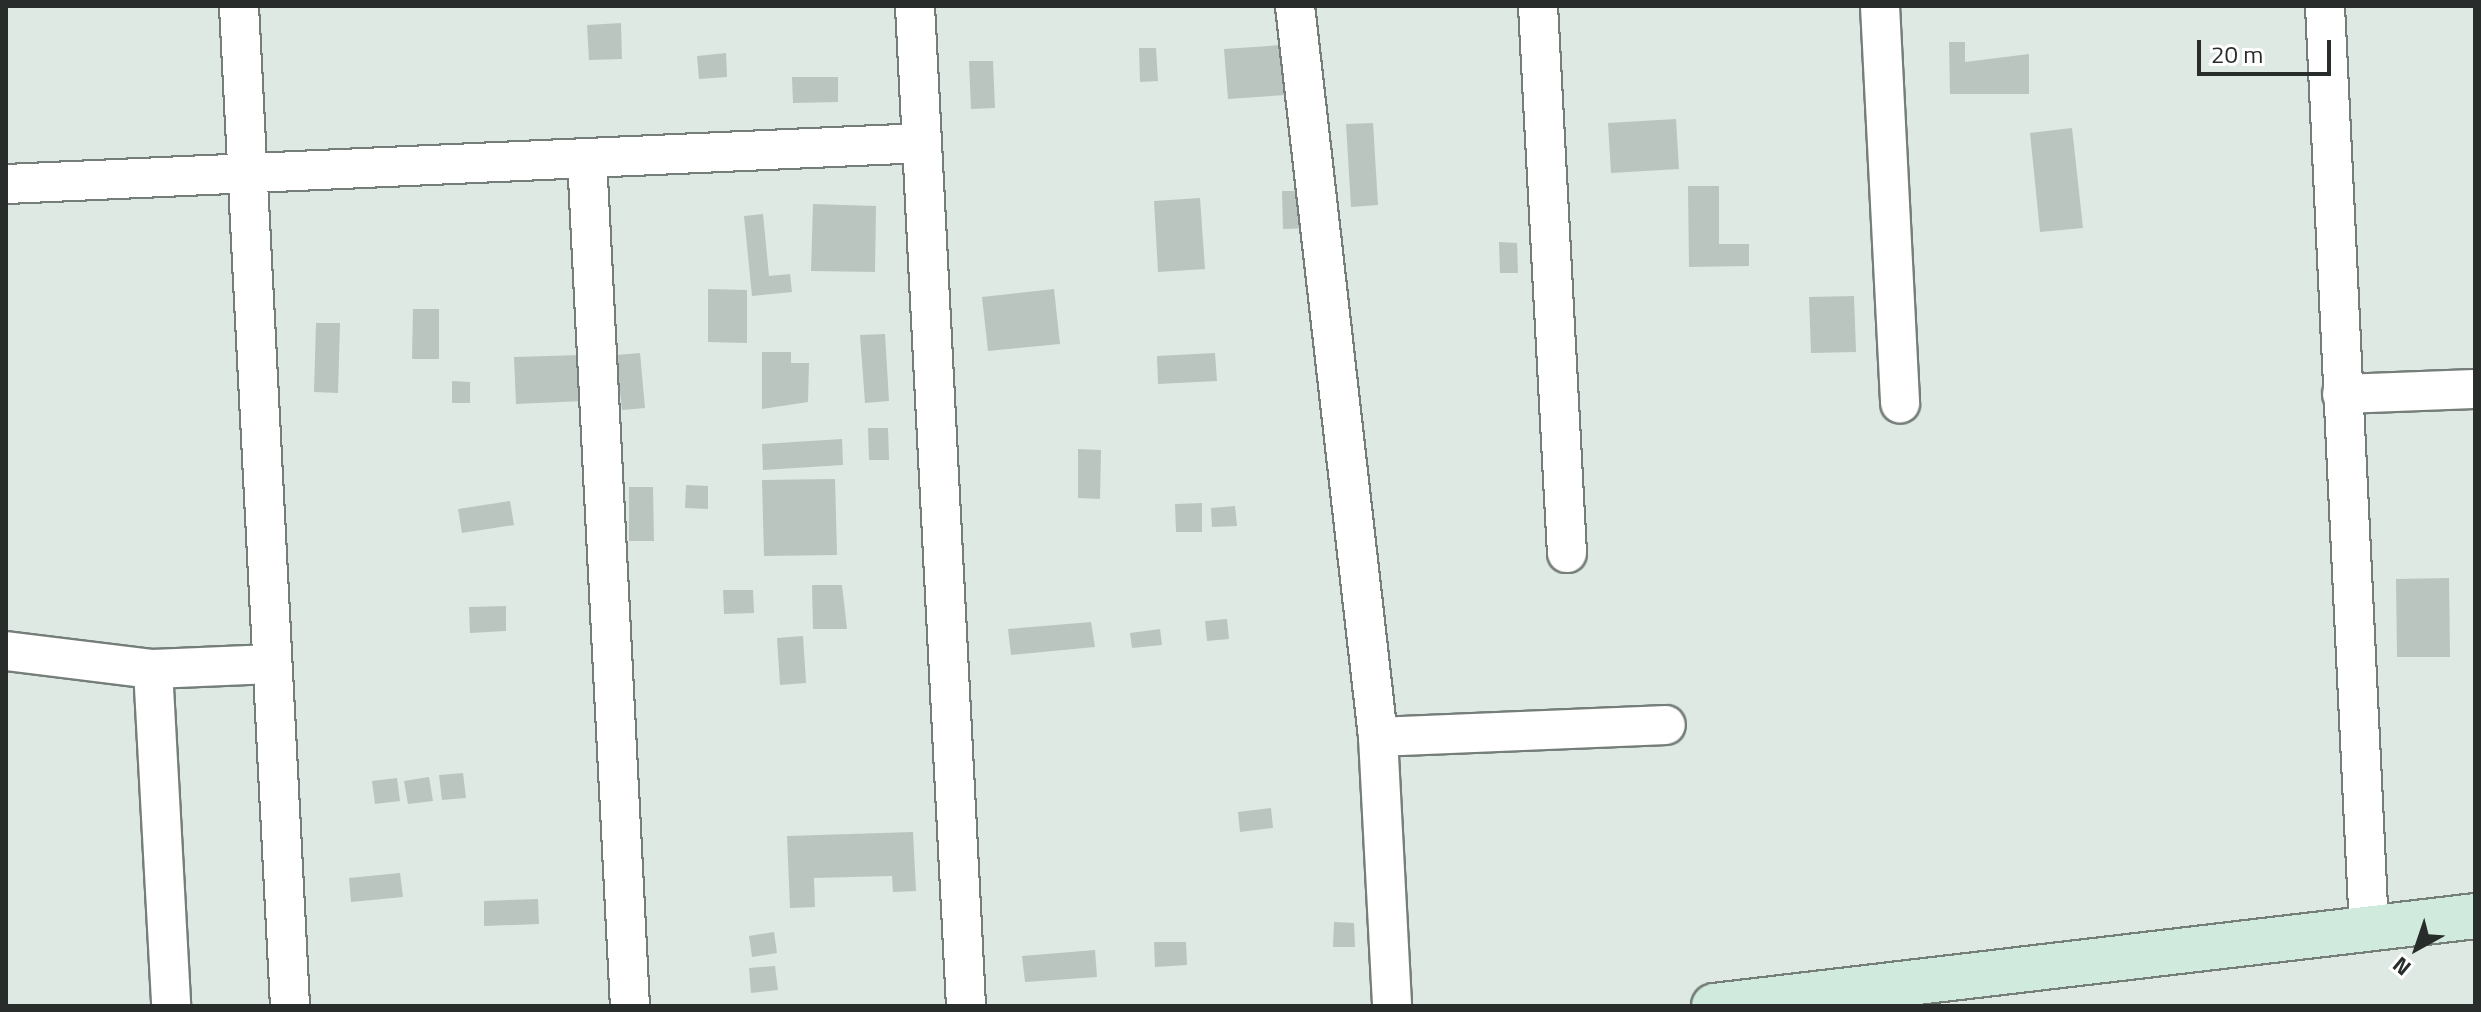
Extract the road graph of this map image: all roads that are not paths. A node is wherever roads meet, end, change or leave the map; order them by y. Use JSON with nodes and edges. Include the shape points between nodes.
{"nodes":[{"id":1,"x":239,"y":6,"type":"edge"},
{"id":2,"x":915,"y":6,"type":"edge"},
{"id":3,"x":1295,"y":6,"type":"edge"},
{"id":4,"x":1538,"y":6,"type":"edge"},
{"id":5,"x":1880,"y":6,"type":"edge"},
{"id":6,"x":2325,"y":6,"type":"edge"},
{"id":7,"x":922,"y":143,"type":"junction"},
{"id":8,"x":587,"y":158,"type":"junction"},
{"id":9,"x":247,"y":173,"type":"junction"},
{"id":10,"x":6,"y":184,"type":"edge"},
{"id":11,"x":2475,"y":389,"type":"edge"},
{"id":12,"x":2342,"y":394,"type":"junction"},
{"id":13,"x":1900,"y":403,"type":"dead end"},
{"id":14,"x":1567,"y":553,"type":"dead end"},
{"id":15,"x":6,"y":651,"type":"edge"},
{"id":16,"x":272,"y":664,"type":"junction"},
{"id":17,"x":153,"y":669,"type":"junction"},
{"id":18,"x":1666,"y":725,"type":"dead end"},
{"id":19,"x":1378,"y":737,"type":"junction"},
{"id":20,"x":2475,"y":916,"type":"edge"},
{"id":21,"x":2369,"y":928,"type":"junction"},
{"id":22,"x":171,"y":1006,"type":"edge"},
{"id":23,"x":290,"y":1006,"type":"edge"},
{"id":24,"x":630,"y":1006,"type":"edge"},
{"id":25,"x":966,"y":1006,"type":"edge"},
{"id":26,"x":1392,"y":1006,"type":"edge"},
{"id":27,"x":1714,"y":1006,"type":"edge"}],
"edges":[{"from":1,"to":9,"type":"street"},
{"from":2,"to":7,"type":"street"},
{"from":3,"to":19,"type":"street"},
{"from":4,"to":14,"type":"street"},
{"from":5,"to":13,"type":"street"},
{"from":6,"to":12,"type":"street"},
{"from":7,"to":8,"type":"street"},
{"from":7,"to":25,"type":"street"},
{"from":8,"to":9,"type":"street"},
{"from":8,"to":24,"type":"street"},
{"from":9,"to":10,"type":"street"},
{"from":9,"to":16,"type":"street"},
{"from":11,"to":12,"type":"street"},
{"from":12,"to":21,"type":"street"},
{"from":15,"to":17,"type":"street"},
{"from":16,"to":17,"type":"street"},
{"from":16,"to":23,"type":"street"},
{"from":17,"to":22,"type":"street"},
{"from":18,"to":19,"type":"street"},
{"from":19,"to":26,"type":"street"},
{"from":20,"to":21,"type":"street"},
{"from":21,"to":27,"type":"street"}]}
